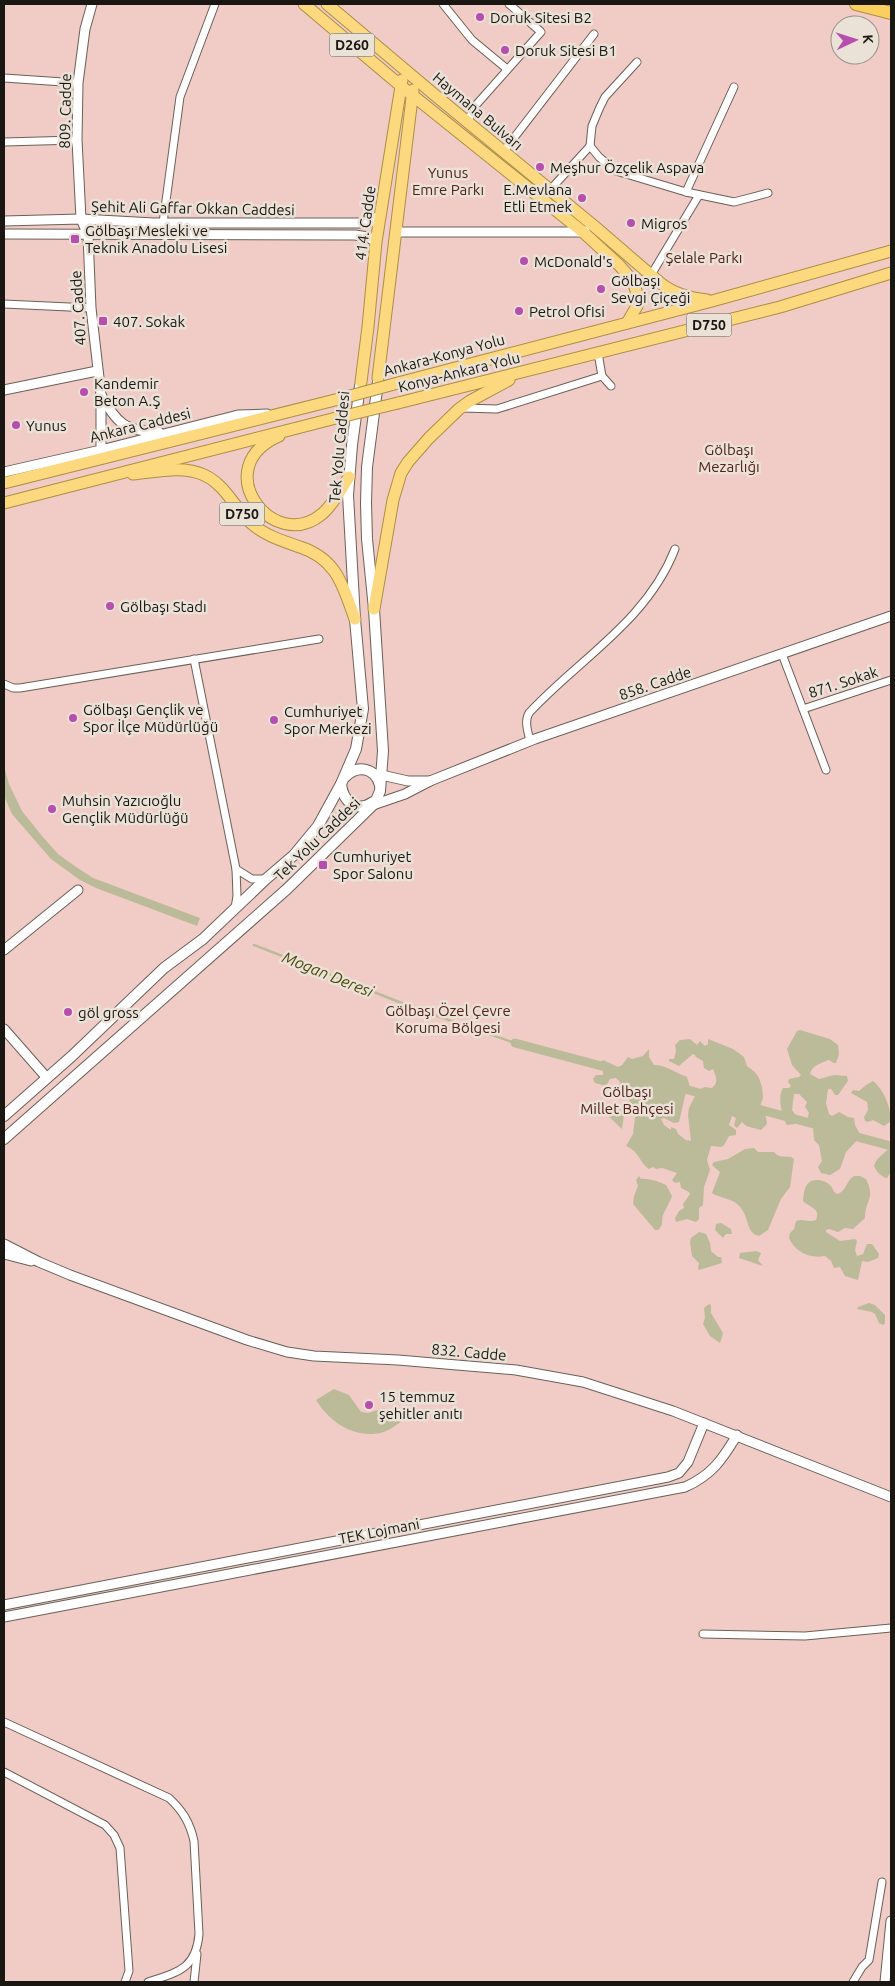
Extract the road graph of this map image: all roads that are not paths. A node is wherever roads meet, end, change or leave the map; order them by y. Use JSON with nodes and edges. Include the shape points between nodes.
{"nodes":[{"id":1,"x":92,"y":4,"type":"edge"},
{"id":2,"x":215,"y":4,"type":"edge"},
{"id":3,"x":304,"y":4,"type":"edge"},
{"id":4,"x":329,"y":4,"type":"edge"},
{"id":5,"x":443,"y":4,"type":"edge"},
{"id":6,"x":510,"y":4,"type":"edge"},
{"id":7,"x":856,"y":4,"type":"edge"},
{"id":8,"x":891,"y":14,"type":"edge"},
{"id":9,"x":594,"y":34,"type":"dead end"},
{"id":10,"x":637,"y":62,"type":"dead end"},
{"id":11,"x":404,"y":68,"type":"junction"},
{"id":12,"x":506,"y":69,"type":"junction"},
{"id":13,"x":4,"y":78,"type":"edge"},
{"id":14,"x":414,"y":78,"type":"junction"},
{"id":15,"x":78,"y":83,"type":"junction"},
{"id":16,"x":401,"y":86,"type":"junction"},
{"id":17,"x":734,"y":87,"type":"dead end"},
{"id":18,"x":412,"y":95,"type":"junction"},
{"id":19,"x":467,"y":122,"type":"junction"},
{"id":20,"x":77,"y":140,"type":"junction"},
{"id":21,"x":4,"y":142,"type":"edge"},
{"id":22,"x":590,"y":146,"type":"junction"},
{"id":23,"x":503,"y":152,"type":"junction"},
{"id":24,"x":550,"y":190,"type":"junction"},
{"id":25,"x":686,"y":192,"type":"junction"},
{"id":26,"x":768,"y":193,"type":"dead end"},
{"id":27,"x":699,"y":195,"type":"junction"},
{"id":28,"x":380,"y":215,"type":"junction"},
{"id":29,"x":81,"y":219,"type":"junction"},
{"id":30,"x":4,"y":221,"type":"edge"},
{"id":31,"x":163,"y":223,"type":"junction"},
{"id":32,"x":594,"y":226,"type":"junction"},
{"id":33,"x":396,"y":232,"type":"junction"},
{"id":34,"x":583,"y":232,"type":"junction"},
{"id":35,"x":4,"y":234,"type":"edge"},
{"id":36,"x":88,"y":235,"type":"junction"},
{"id":37,"x":376,"y":242,"type":"junction"},
{"id":38,"x":891,"y":250,"type":"edge"},
{"id":39,"x":891,"y":273,"type":"edge"},
{"id":40,"x":651,"y":275,"type":"junction"},
{"id":41,"x":712,"y":301,"type":"junction"},
{"id":42,"x":4,"y":304,"type":"edge"},
{"id":43,"x":91,"y":308,"type":"junction"},
{"id":44,"x":627,"y":324,"type":"junction"},
{"id":45,"x":598,"y":353,"type":"junction"},
{"id":46,"x":97,"y":371,"type":"junction"},
{"id":47,"x":526,"y":372,"type":"junction"},
{"id":48,"x":602,"y":376,"type":"junction"},
{"id":49,"x":378,"y":378,"type":"joint"},
{"id":50,"x":361,"y":382,"type":"joint"},
{"id":51,"x":611,"y":386,"type":"dead end"},
{"id":52,"x":4,"y":390,"type":"edge"},
{"id":53,"x":101,"y":395,"type":"junction"},
{"id":54,"x":461,"y":408,"type":"junction"},
{"id":55,"x":284,"y":413,"type":"junction"},
{"id":56,"x":304,"y":426,"type":"junction"},
{"id":57,"x":169,"y":432,"type":"junction"},
{"id":58,"x":101,"y":450,"type":"junction"},
{"id":59,"x":4,"y":472,"type":"edge"},
{"id":60,"x":349,"y":477,"type":"junction"},
{"id":61,"x":96,"y":478,"type":"junction"},
{"id":62,"x":4,"y":483,"type":"edge"},
{"id":63,"x":4,"y":503,"type":"edge"},
{"id":64,"x":675,"y":549,"type":"dead end"},
{"id":65,"x":374,"y":609,"type":"junction"},
{"id":66,"x":891,"y":616,"type":"edge"},
{"id":67,"x":355,"y":619,"type":"junction"},
{"id":68,"x":319,"y":639,"type":"dead end"},
{"id":69,"x":782,"y":654,"type":"junction"},
{"id":70,"x":194,"y":660,"type":"junction"},
{"id":71,"x":891,"y":680,"type":"edge"},
{"id":72,"x":4,"y":684,"type":"edge"},
{"id":73,"x":803,"y":709,"type":"junction"},
{"id":74,"x":530,"y":741,"type":"junction"},
{"id":75,"x":826,"y":770,"type":"dead end"},
{"id":76,"x":343,"y":781,"type":"junction"},
{"id":77,"x":380,"y":781,"type":"junction"},
{"id":78,"x":430,"y":781,"type":"junction"},
{"id":79,"x":372,"y":803,"type":"junction"},
{"id":80,"x":236,"y":869,"type":"junction"},
{"id":81,"x":266,"y":879,"type":"junction"},
{"id":82,"x":78,"y":890,"type":"dead end"},
{"id":83,"x":235,"y":909,"type":"junction"},
{"id":84,"x":4,"y":950,"type":"edge"},
{"id":85,"x":4,"y":1029,"type":"edge"},
{"id":86,"x":47,"y":1078,"type":"junction"},
{"id":87,"x":4,"y":1116,"type":"edge"},
{"id":88,"x":4,"y":1139,"type":"edge"},
{"id":89,"x":4,"y":1244,"type":"edge"},
{"id":90,"x":4,"y":1254,"type":"edge"},
{"id":91,"x":39,"y":1262,"type":"junction"},
{"id":92,"x":704,"y":1423,"type":"junction"},
{"id":93,"x":737,"y":1436,"type":"junction"},
{"id":94,"x":891,"y":1496,"type":"edge"},
{"id":95,"x":4,"y":1605,"type":"edge"},
{"id":96,"x":4,"y":1617,"type":"edge"},
{"id":97,"x":891,"y":1628,"type":"edge"},
{"id":98,"x":703,"y":1634,"type":"dead end"},
{"id":99,"x":4,"y":1722,"type":"edge"},
{"id":100,"x":4,"y":1772,"type":"edge"},
{"id":101,"x":882,"y":1882,"type":"dead end"},
{"id":102,"x":891,"y":1921,"type":"edge"},
{"id":103,"x":197,"y":1948,"type":"junction"},
{"id":104,"x":125,"y":1982,"type":"edge"},
{"id":105,"x":148,"y":1982,"type":"edge"},
{"id":106,"x":194,"y":1982,"type":"edge"},
{"id":107,"x":853,"y":1982,"type":"edge"},
{"id":108,"x":885,"y":1982,"type":"edge"}],
"edges":[{"from":1,"to":15,"type":"street","name":"809. Cadde"},
{"from":2,"to":31,"type":"street","via":[[180,97]]},
{"from":3,"to":16,"type":"highway","name":"Haymana Bulvarı","number":"D260"},
{"from":4,"to":11,"type":"highway","name":"Haymana Bulvarı","number":"D260"},
{"from":5,"to":12,"type":"street","via":[[472,40]]},
{"from":6,"to":12,"type":"street","via":[[541,32]]},
{"from":7,"to":8,"type":"highway"},
{"from":9,"to":23,"type":"street"},
{"from":10,"to":22,"type":"street","via":[[602,102],[592,126]]},
{"from":11,"to":14,"type":"highway","name":"Haymana Bulvarı","number":"D260"},
{"from":11,"to":16,"type":"highway","name":"414. Cadde"},
{"from":12,"to":19,"type":"street","via":[[476,105]]},
{"from":13,"to":15,"type":"street"},
{"from":14,"to":18,"type":"highway","name":"414. Cadde"},
{"from":14,"to":19,"type":"highway","name":"Haymana Bulvarı","number":"D260"},
{"from":15,"to":20,"type":"street","name":"809. Cadde"},
{"from":16,"to":18,"type":"highway","name":"Haymana Bulvarı","number":"D260"},
{"from":16,"to":28,"type":"highway","name":"414. Cadde"},
{"from":17,"to":25,"type":"street"},
{"from":18,"to":33,"type":"highway","name":"414. Cadde"},
{"from":18,"to":34,"type":"highway","name":"Haymana Bulvarı","number":"D260"},
{"from":19,"to":23,"type":"highway","name":"Haymana Bulvarı","number":"D260"},
{"from":20,"to":21,"type":"street"},
{"from":20,"to":29,"type":"street","name":"809. Cadde"},
{"from":22,"to":24,"type":"street"},
{"from":22,"to":25,"type":"street","via":[[616,171]]},
{"from":23,"to":24,"type":"highway","name":"Haymana Bulvarı","number":"D260"},
{"from":24,"to":32,"type":"highway","name":"Haymana Bulvarı","number":"D260"},
{"from":25,"to":27,"type":"street"},
{"from":26,"to":27,"type":"street","via":[[734,202]]},
{"from":27,"to":40,"type":"street"},
{"from":28,"to":31,"type":"street","name":"Şehit Ali Gaffar Okkan Caddesi","via":[[359,224]]},
{"from":28,"to":37,"type":"highway","name":"414. Cadde"},
{"from":29,"to":30,"type":"street","name":"Şehit Ali Gaffar Okkan Caddesi"},
{"from":29,"to":31,"type":"street","name":"Şehit Ali Gaffar Okkan Caddesi"},
{"from":29,"to":36,"type":"street","name":"407. Cadde"},
{"from":32,"to":34,"type":"street"},
{"from":32,"to":40,"type":"highway","name":"Haymana Bulvarı","number":"D260"},
{"from":33,"to":34,"type":"street"},
{"from":33,"to":49,"type":"highway","name":"414. Cadde"},
{"from":34,"to":44,"type":"highway","name":"Haymana Bulvarı","number":"D260","via":[[633,281],[636,306]]},
{"from":35,"to":36,"type":"street","name":"Şehit Ali Gaffar Okkan Caddesi"},
{"from":36,"to":37,"type":"street","name":"Şehit Ali Gaffar Okkan Caddesi","via":[[356,235]]},
{"from":36,"to":43,"type":"street","name":"407. Cadde"},
{"from":37,"to":50,"type":"highway","name":"414. Cadde"},
{"from":38,"to":41,"type":"highway","name":"Ankara-Konya Yolu","number":"D750"},
{"from":39,"to":45,"type":"highway","name":"Konya-Ankara Yolu","number":"D750","via":[[780,307]]},
{"from":40,"to":41,"type":"highway","name":"Haymana Bulvarı","number":"D260","via":[[675,293]]},
{"from":41,"to":44,"type":"highway","name":"Ankara-Konya Yolu","number":"D750"},
{"from":42,"to":43,"type":"street"},
{"from":43,"to":46,"type":"street","name":"407. Cadde"},
{"from":44,"to":55,"type":"highway","name":"Ankara-Konya Yolu","number":"D750","bridge":true},
{"from":45,"to":47,"type":"highway","name":"Konya-Ankara Yolu","number":"D750"},
{"from":45,"to":48,"type":"street"},
{"from":46,"to":52,"type":"street"},
{"from":46,"to":53,"type":"street","name":"407. Cadde"},
{"from":47,"to":54,"type":"highway"},
{"from":47,"to":56,"type":"highway","name":"Konya-Ankara Yolu","number":"D750","bridge":true},
{"from":48,"to":51,"type":"street"},
{"from":48,"to":54,"type":"street","via":[[497,410]]},
{"from":49,"to":65,"type":"main road","name":"Tek Yolu Caddesi","via":[[366,503]]},
{"from":50,"to":60,"type":"main road","name":"Tek Yolu Caddesi"},
{"from":53,"to":57,"type":"street","via":[[114,417],[127,426],[144,431]]},
{"from":53,"to":58,"type":"street"},
{"from":54,"to":65,"type":"highway","via":[[429,438],[401,473],[390,513]]},
{"from":55,"to":57,"type":"street","name":"Ankara Caddesi","via":[[238,415]]},
{"from":55,"to":62,"type":"highway","name":"Ankara-Konya Yolu","number":"D750"},
{"from":56,"to":60,"type":"highway","number":"D750","via":[[269,440],[250,462],[249,490],[261,511],[277,521],[292,524],[308,522],[322,514]]},
{"from":56,"to":61,"type":"highway","name":"Konya-Ankara Yolu","number":"D750"},
{"from":57,"to":58,"type":"street","name":"Ankara Caddesi"},
{"from":58,"to":59,"type":"street","name":"Ankara Caddesi"},
{"from":60,"to":67,"type":"main road","name":"Tek Yolu Caddesi"},
{"from":61,"to":63,"type":"highway","name":"Konya-Ankara Yolu","number":"D750"},
{"from":61,"to":67,"type":"highway","number":"D750","via":[[180,470],[204,475],[224,491],[253,525],[278,540],[313,552],[327,561],[337,574]]},
{"from":64,"to":74,"type":"street","via":[[667,569],[620,629],[529,712],[526,724]]},
{"from":65,"to":77,"type":"main road","name":"Tek Yolu Caddesi","via":[[382,751]]},
{"from":66,"to":69,"type":"street","name":"858. Cadde"},
{"from":67,"to":76,"type":"main road","name":"Tek Yolu Caddesi","via":[[362,719],[356,749]]},
{"from":68,"to":70,"type":"street"},
{"from":69,"to":73,"type":"street"},
{"from":69,"to":74,"type":"street","name":"858. Cadde"},
{"from":70,"to":72,"type":"street","via":[[20,688]]},
{"from":70,"to":80,"type":"street"},
{"from":71,"to":73,"type":"street","name":"871. Sokak"},
{"from":73,"to":75,"type":"street"},
{"from":74,"to":78,"type":"street","name":"858. Cadde"},
{"from":76,"to":77,"type":"main road","via":[[355,770],[368,770]]},
{"from":76,"to":79,"type":"main road","via":[[343,793],[348,801],[356,806]]},
{"from":76,"to":81,"type":"main road","name":"Tek Yolu Caddesi","via":[[308,840]]},
{"from":77,"to":78,"type":"street","name":"858. Cadde"},
{"from":77,"to":79,"type":"main road","name":"Tek Yolu Caddesi"},
{"from":78,"to":79,"type":"street","name":"858. Cadde","via":[[405,794]]},
{"from":79,"to":88,"type":"main road","name":"Tek Yolu Caddesi","via":[[287,889]]},
{"from":80,"to":81,"type":"street","via":[[252,879]]},
{"from":80,"to":83,"type":"street"},
{"from":81,"to":83,"type":"main road","name":"Tek Yolu Caddesi"},
{"from":82,"to":84,"type":"street"},
{"from":83,"to":86,"type":"main road","name":"Tek Yolu Caddesi","via":[[203,939],[164,968]]},
{"from":85,"to":86,"type":"street"},
{"from":86,"to":87,"type":"main road","name":"Tek Yolu Caddesi"},
{"from":89,"to":91,"type":"street","name":"832. Cadde"},
{"from":90,"to":91,"type":"street","name":"832. Cadde"},
{"from":91,"to":92,"type":"street","name":"832. Cadde","via":[[287,1352],[536,1372],[604,1388]]},
{"from":92,"to":93,"type":"street","name":"832. Cadde"},
{"from":92,"to":95,"type":"street","name":"TEK Lojmani","via":[[688,1462],[679,1473],[668,1477]]},
{"from":93,"to":94,"type":"street","name":"832. Cadde"},
{"from":93,"to":96,"type":"street","name":"TEK Lojmani","via":[[714,1469],[685,1487]]},
{"from":97,"to":98,"type":"street","via":[[806,1636]]},
{"from":99,"to":103,"type":"street","via":[[169,1798],[182,1810],[191,1826],[194,1841]]},
{"from":100,"to":104,"type":"street","via":[[105,1825],[114,1835],[120,1848],[129,1970]]},
{"from":101,"to":107,"type":"street","via":[[869,1960]]},
{"from":102,"to":108,"type":"street"},
{"from":103,"to":105,"type":"street","via":[[192,1961],[179,1971]]},
{"from":103,"to":106,"type":"street"}]}
